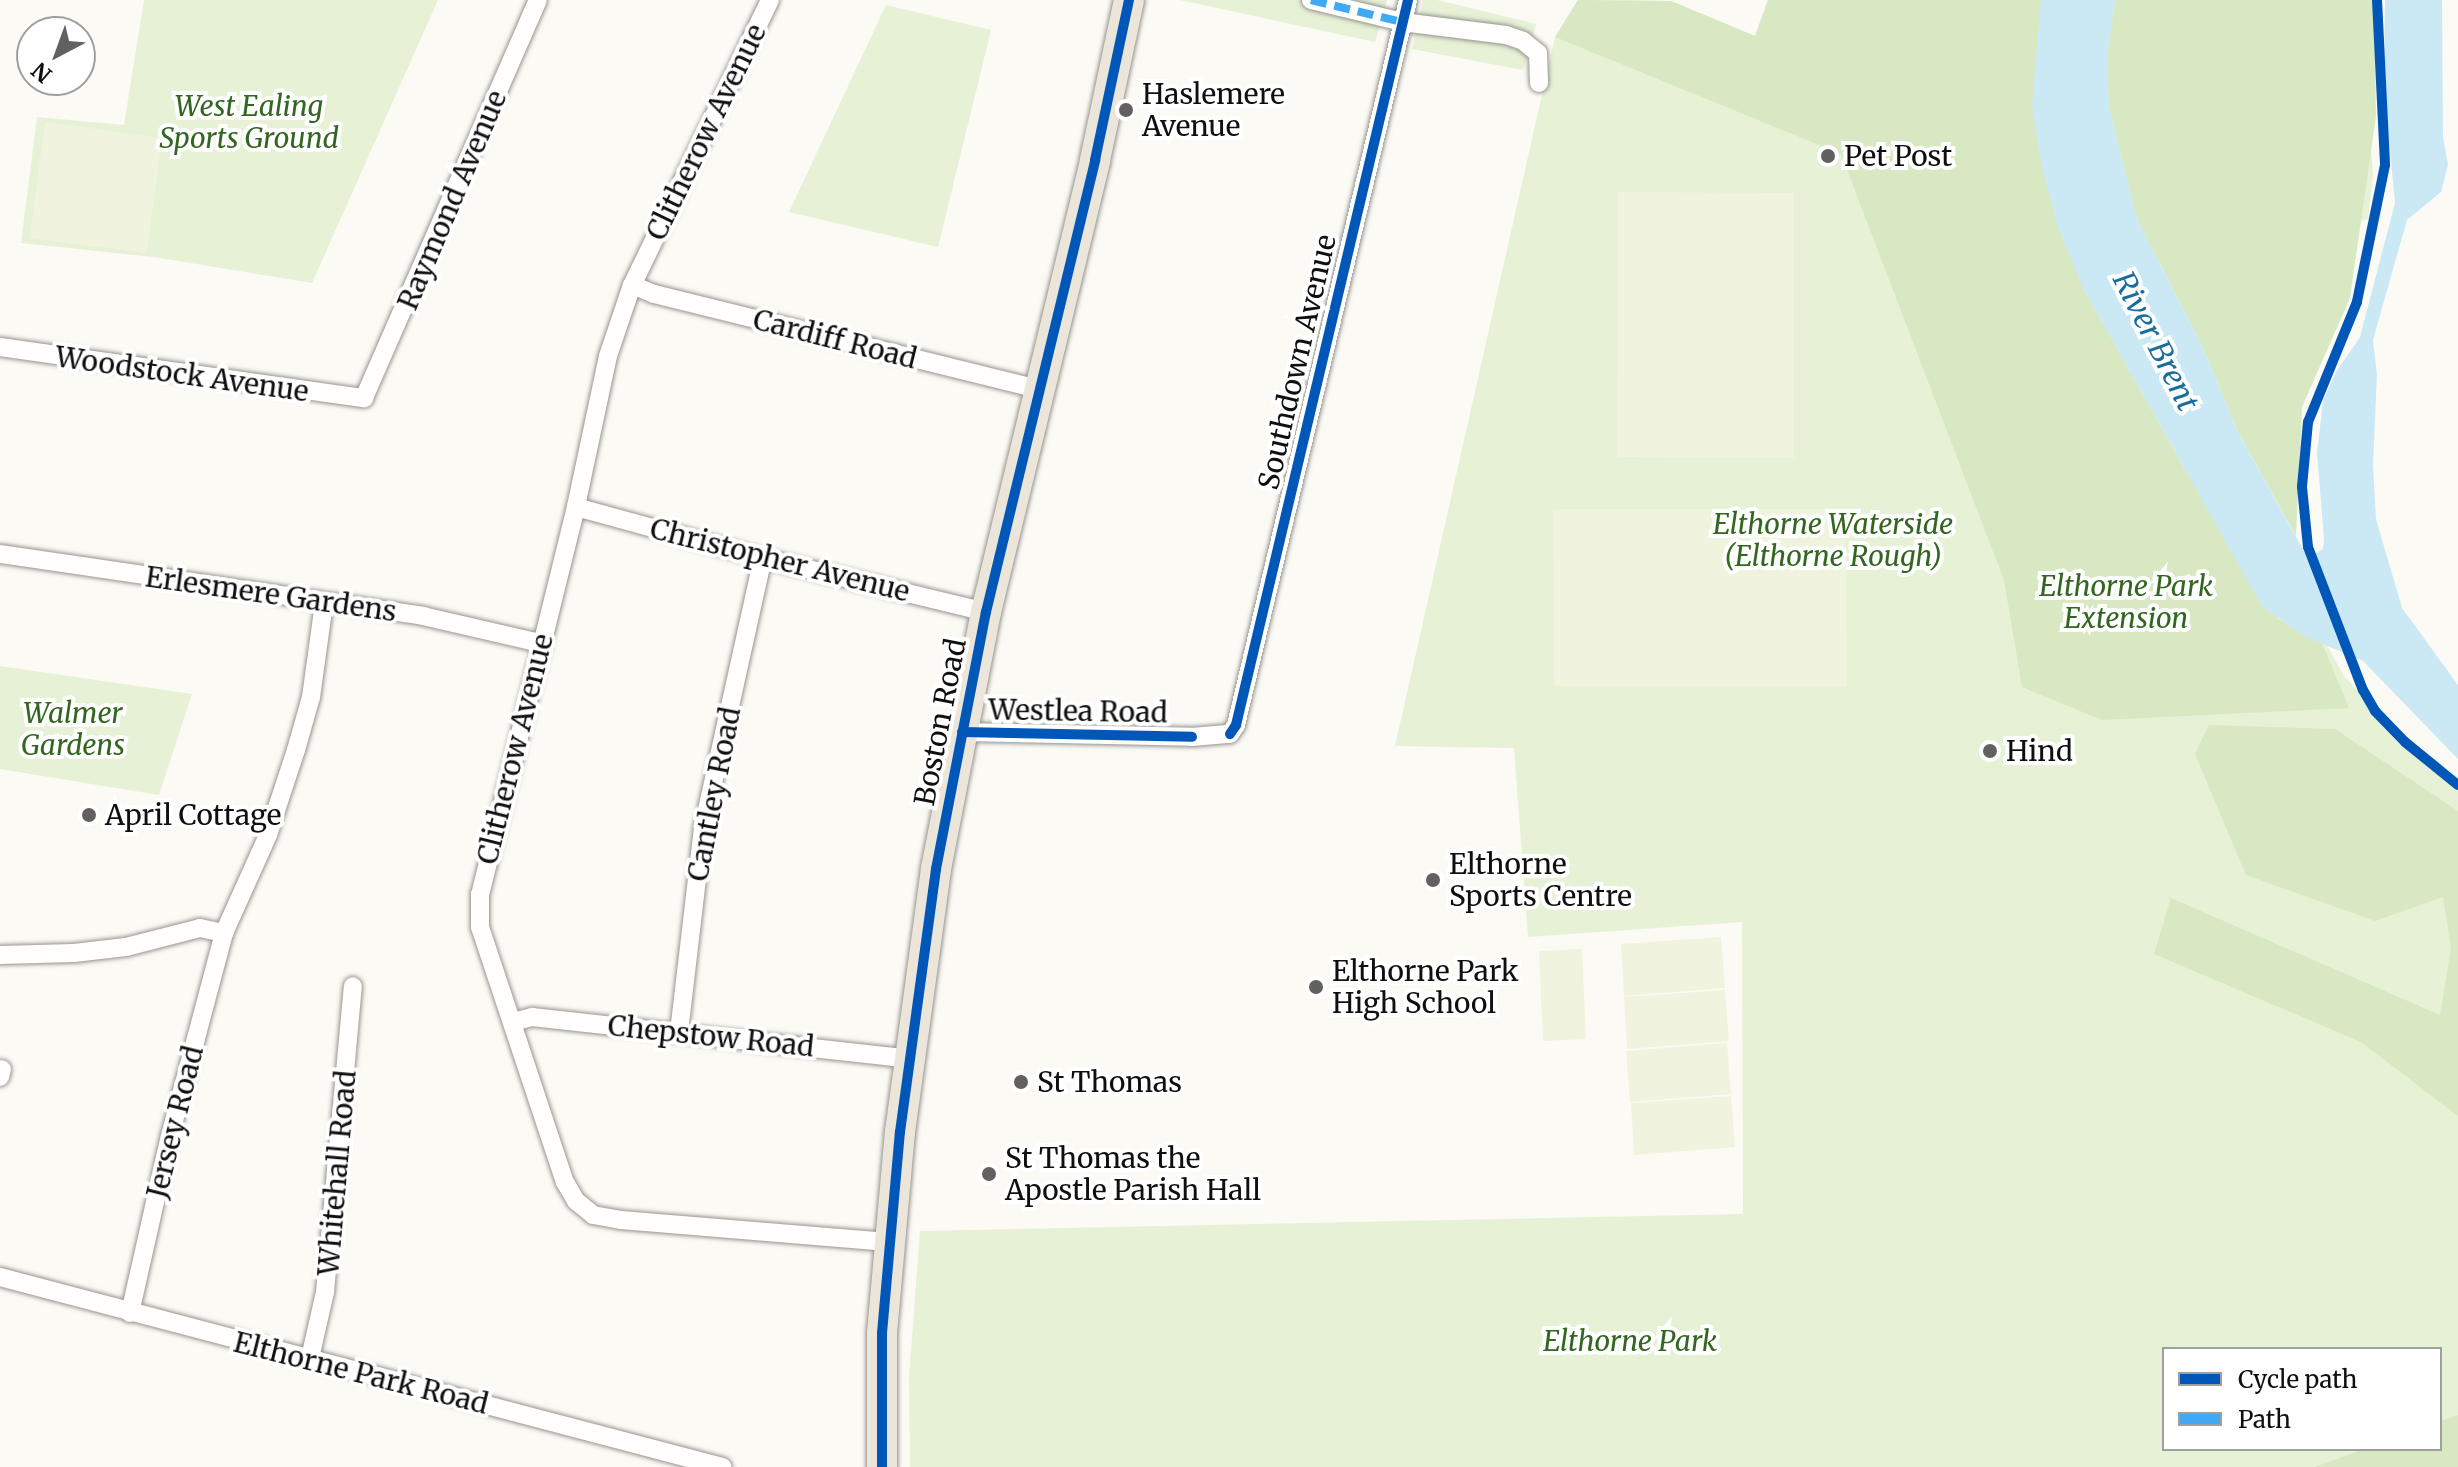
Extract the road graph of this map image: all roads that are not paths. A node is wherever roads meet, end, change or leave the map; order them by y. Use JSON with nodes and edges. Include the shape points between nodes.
{"nodes":[{"id":1,"x":538,"y":0,"type":"edge"},
{"id":2,"x":770,"y":0,"type":"edge"},
{"id":3,"x":1129,"y":0,"type":"edge"},
{"id":4,"x":1311,"y":0,"type":"edge"},
{"id":5,"x":1408,"y":0,"type":"edge"},
{"id":6,"x":1402,"y":22,"type":"junction"},
{"id":7,"x":1539,"y":83,"type":"dead end"},
{"id":8,"x":632,"y":285,"type":"junction"},
{"id":9,"x":0,"y":347,"type":"edge"},
{"id":10,"x":1038,"y":389,"type":"junction"},
{"id":11,"x":364,"y":398,"type":"joint"},
{"id":12,"x":576,"y":507,"type":"junction"},
{"id":13,"x":0,"y":554,"type":"edge"},
{"id":14,"x":763,"y":558,"type":"junction"},
{"id":15,"x":324,"y":603,"type":"junction"},
{"id":16,"x":986,"y":612,"type":"junction"},
{"id":17,"x":540,"y":643,"type":"junction"},
{"id":18,"x":962,"y":732,"type":"junction"},
{"id":19,"x":1236,"y":738,"type":"joint"},
{"id":20,"x":224,"y":933,"type":"junction"},
{"id":21,"x":0,"y":955,"type":"edge"},
{"id":22,"x":353,"y":986,"type":"dead end"},
{"id":23,"x":513,"y":1022,"type":"junction"},
{"id":24,"x":679,"y":1032,"type":"junction"},
{"id":25,"x":910,"y":1059,"type":"junction"},
{"id":26,"x":891,"y":1242,"type":"junction"},
{"id":27,"x":0,"y":1277,"type":"edge"},
{"id":28,"x":130,"y":1313,"type":"junction"},
{"id":29,"x":310,"y":1358,"type":"junction"},
{"id":30,"x":722,"y":1467,"type":"edge"},
{"id":31,"x":882,"y":1467,"type":"edge"}],
"edges":[{"from":1,"to":11,"type":"street","name":"Raymond Avenue"},
{"from":2,"to":8,"type":"street","name":"Clitherow Avenue"},
{"from":3,"to":10,"type":"main road","name":"Boston Road"},
{"from":4,"to":6,"type":"street"},
{"from":5,"to":6,"type":"street","name":"Southdown Avenue"},
{"from":6,"to":7,"type":"street","via":[[1523,41],[1538,53]]},
{"from":6,"to":19,"type":"street","name":"Southdown Avenue"},
{"from":8,"to":10,"type":"street","name":"Cardiff Road"},
{"from":8,"to":12,"type":"street","name":"Clitherow Avenue","via":[[608,356]]},
{"from":9,"to":11,"type":"street","name":"Woodstock Avenue"},
{"from":10,"to":16,"type":"main road","name":"Boston Road"},
{"from":12,"to":14,"type":"street","name":"Christopher Avenue"},
{"from":12,"to":17,"type":"street","name":"Clitherow Avenue"},
{"from":13,"to":15,"type":"street","name":"Erlesmere Gardens"},
{"from":14,"to":16,"type":"street","name":"Christopher Avenue"},
{"from":14,"to":24,"type":"street","name":"Cantley Road","via":[[703,828]]},
{"from":15,"to":17,"type":"street","name":"Erlesmere Gardens","via":[[423,616]]},
{"from":15,"to":20,"type":"street","name":"Jersey Road","via":[[311,697],[296,750],[268,835]]},
{"from":16,"to":18,"type":"main road","name":"Boston Road"},
{"from":17,"to":23,"type":"street","name":"Clitherow Avenue","via":[[480,894],[480,927]]},
{"from":18,"to":19,"type":"street","name":"Westlea Road"},
{"from":18,"to":25,"type":"main road","name":"Boston Road","via":[[936,869]]},
{"from":20,"to":21,"type":"street","via":[[200,928],[126,947]]},
{"from":20,"to":28,"type":"street","name":"Jersey Road"},
{"from":22,"to":29,"type":"street","name":"Whitehall Road","via":[[325,1292]]},
{"from":23,"to":24,"type":"street","name":"Chepstow Road","via":[[532,1017]]},
{"from":23,"to":26,"type":"street","name":"Clitherow Avenue","via":[[565,1182],[593,1215]]},
{"from":24,"to":25,"type":"street","name":"Chepstow Road"},
{"from":25,"to":26,"type":"main road","name":"Boston Road"},
{"from":26,"to":31,"type":"main road","name":"Boston Road","via":[[882,1333]]},
{"from":27,"to":28,"type":"street","name":"Elthorne Park Road"},
{"from":28,"to":29,"type":"street","name":"Elthorne Park Road"},
{"from":29,"to":30,"type":"street","name":"Elthorne Park Road"}]}
